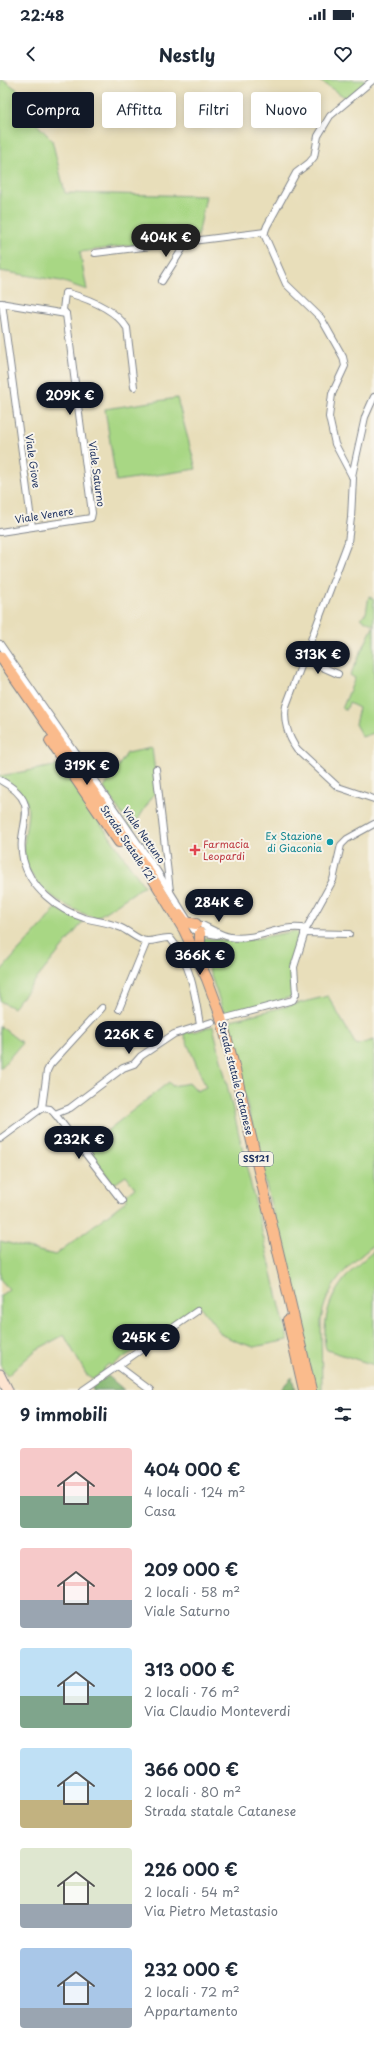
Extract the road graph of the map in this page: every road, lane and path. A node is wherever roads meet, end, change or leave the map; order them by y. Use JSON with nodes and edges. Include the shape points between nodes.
{"nodes":[{"id":1,"x":373,"y":80,"type":"edge"},
{"id":2,"x":264,"y":232,"type":"junction"},
{"id":3,"x":188,"y":240,"type":"junction"},
{"id":4,"x":95,"y":253,"type":"dead end"},
{"id":5,"x":162,"y":281,"type":"dead end"},
{"id":6,"x":1,"y":303,"type":"edge"},
{"id":7,"x":66,"y":314,"type":"junction"},
{"id":8,"x":134,"y":387,"type":"dead end"},
{"id":9,"x":374,"y":397,"type":"edge"},
{"id":10,"x":352,"y":476,"type":"junction"},
{"id":11,"x":91,"y":518,"type":"joint"},
{"id":12,"x":32,"y":527,"type":"junction"},
{"id":13,"x":0,"y":532,"type":"edge"},
{"id":14,"x":0,"y":644,"type":"edge"},
{"id":15,"x":0,"y":656,"type":"edge"},
{"id":16,"x":304,"y":659,"type":"junction"},
{"id":17,"x":0,"y":668,"type":"edge"},
{"id":18,"x":338,"y":674,"type":"dead end"},
{"id":19,"x":156,"y":769,"type":"dead end"},
{"id":20,"x":0,"y":780,"type":"edge"},
{"id":21,"x":374,"y":799,"type":"edge"},
{"id":22,"x":374,"y":824,"type":"edge"},
{"id":23,"x":170,"y":891,"type":"junction"},
{"id":24,"x":191,"y":929,"type":"junction"},
{"id":25,"x":305,"y":931,"type":"junction"},
{"id":26,"x":349,"y":934,"type":"dead end"},
{"id":27,"x":146,"y":941,"type":"junction"},
{"id":28,"x":214,"y":997,"type":"junction"},
{"id":29,"x":102,"y":1008,"type":"dead end"},
{"id":30,"x":119,"y":1009,"type":"dead end"},
{"id":31,"x":226,"y":1018,"type":"dead end"},
{"id":32,"x":212,"y":1022,"type":"dead end"},
{"id":33,"x":200,"y":1025,"type":"junction"},
{"id":34,"x":42,"y":1108,"type":"junction"},
{"id":35,"x":55,"y":1114,"type":"junction"},
{"id":36,"x":0,"y":1139,"type":"edge"},
{"id":37,"x":122,"y":1201,"type":"dead end"},
{"id":38,"x":197,"y":1311,"type":"dead end"},
{"id":39,"x":118,"y":1366,"type":"junction"},
{"id":40,"x":0,"y":1374,"type":"edge"},
{"id":41,"x":8,"y":1390,"type":"edge"},
{"id":42,"x":83,"y":1390,"type":"edge"},
{"id":43,"x":150,"y":1390,"type":"edge"},
{"id":44,"x":304,"y":1390,"type":"edge"},
{"id":45,"x":311,"y":1390,"type":"edge"}],
"edges":[{"from":1,"to":2,"type":"street","via":[[330,116],[318,136],[314,157],[296,173]]},
{"from":2,"to":3,"type":"street"},
{"from":2,"to":10,"type":"street","via":[[286,284],[321,318],[343,357],[345,366],[332,394],[329,417],[335,444]]},
{"from":3,"to":4,"type":"street"},
{"from":3,"to":5,"type":"street"},
{"from":6,"to":7,"type":"street"},
{"from":6,"to":12,"type":"street","name":"Viale Giove"},
{"from":7,"to":8,"type":"street","name":"Viale Saturno","via":[[63,310],[64,296],[68,293],[94,303],[123,322]]},
{"from":7,"to":11,"type":"street","name":"Viale Saturno"},
{"from":9,"to":10,"type":"street","via":[[365,416]]},
{"from":10,"to":16,"type":"street","via":[[348,542]]},
{"from":11,"to":12,"type":"street","name":"Viale Venere"},
{"from":12,"to":13,"type":"street","name":"Viale Venere"},
{"from":14,"to":23,"type":"street","name":"Viale Nettuno"},
{"from":15,"to":24,"type":"main road","name":"Strada Statale 121","number":"SS121","via":[[152,878]]},
{"from":16,"to":18,"type":"street"},
{"from":16,"to":21,"type":"street","via":[[284,713],[293,744],[338,787]]},
{"from":17,"to":24,"type":"main road","name":"Strada Statale 121","number":"SS121","via":[[146,881]]},
{"from":19,"to":23,"type":"street"},
{"from":20,"to":27,"type":"street","via":[[12,787],[22,798],[26,815],[22,858],[38,888],[49,899],[74,914],[120,927]]},
{"from":22,"to":25,"type":"street","via":[[341,845],[333,880]]},
{"from":23,"to":24,"type":"street","name":"Viale Nettuno"},
{"from":24,"to":25,"type":"street","via":[[231,937],[297,927]]},
{"from":24,"to":27,"type":"street"},
{"from":24,"to":28,"type":"main road","name":"Strada statale Catanese","number":"SS121"},
{"from":24,"to":28,"type":"main road","via":[[212,978]]},
{"from":24,"to":33,"type":"street","name":"Viale Nettuno","via":[[178,948],[192,979]]},
{"from":24,"to":44,"type":"main road","name":"Strada statale Catanese","number":"SS121","via":[[202,982],[218,1028]]},
{"from":25,"to":26,"type":"street"},
{"from":25,"to":31,"type":"street","via":[[294,967],[296,994],[293,1000]]},
{"from":27,"to":30,"type":"street"},
{"from":28,"to":45,"type":"main road","name":"Strada statale Catanese","number":"SS121","via":[[235,1070]]},
{"from":29,"to":34,"type":"street","via":[[46,1071]]},
{"from":32,"to":33,"type":"street"},
{"from":33,"to":35,"type":"street","via":[[174,1034],[70,1108]]},
{"from":34,"to":35,"type":"street","via":[[50,1109]]},
{"from":34,"to":36,"type":"street"},
{"from":35,"to":37,"type":"street"},
{"from":38,"to":39,"type":"street"},
{"from":39,"to":42,"type":"street"},
{"from":39,"to":43,"type":"street"},
{"from":40,"to":41,"type":"street"}]}
